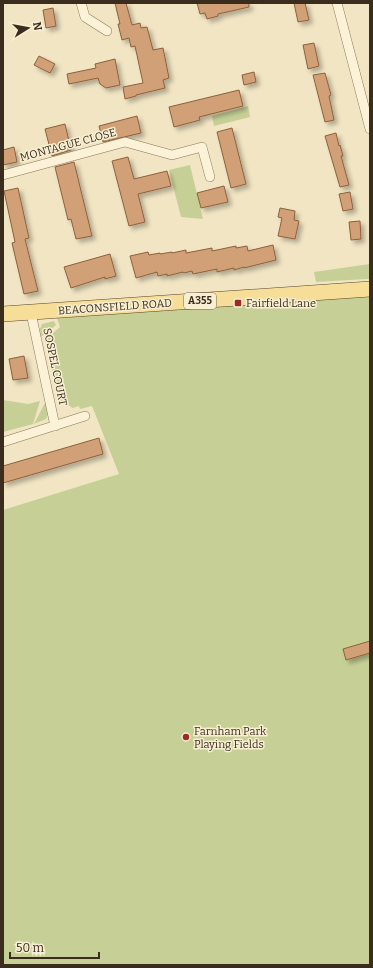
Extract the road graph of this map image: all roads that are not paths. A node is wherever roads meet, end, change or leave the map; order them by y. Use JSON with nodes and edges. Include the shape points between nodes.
{"nodes":[{"id":1,"x":81,"y":3,"type":"edge"},
{"id":2,"x":337,"y":3,"type":"edge"},
{"id":3,"x":108,"y":31,"type":"dead end"},
{"id":4,"x":370,"y":129,"type":"edge"},
{"id":5,"x":3,"y":175,"type":"edge"},
{"id":6,"x":210,"y":177,"type":"dead end"},
{"id":7,"x":370,"y":289,"type":"edge"},
{"id":8,"x":31,"y":313,"type":"junction"},
{"id":9,"x":3,"y":314,"type":"edge"},
{"id":10,"x":86,"y":416,"type":"dead end"},
{"id":11,"x":55,"y":426,"type":"junction"},
{"id":12,"x":3,"y":442,"type":"edge"}],
"edges":[{"from":1,"to":3,"type":"street","via":[[85,17]]},
{"from":2,"to":4,"type":"street"},
{"from":5,"to":6,"type":"street","name":"MONTAGUE CLOSE","via":[[125,142],[172,155],[202,147]]},
{"from":7,"to":8,"type":"main road","name":"BEACONSFIELD ROAD","number":"A355"},
{"from":8,"to":9,"type":"main road","name":"BEACONSFIELD ROAD","number":"A355"},
{"from":8,"to":11,"type":"street","name":"SOSPEL COURT"},
{"from":10,"to":11,"type":"street","name":"SOSPEL COURT"},
{"from":11,"to":12,"type":"street","name":"SOSPEL COURT"}]}
